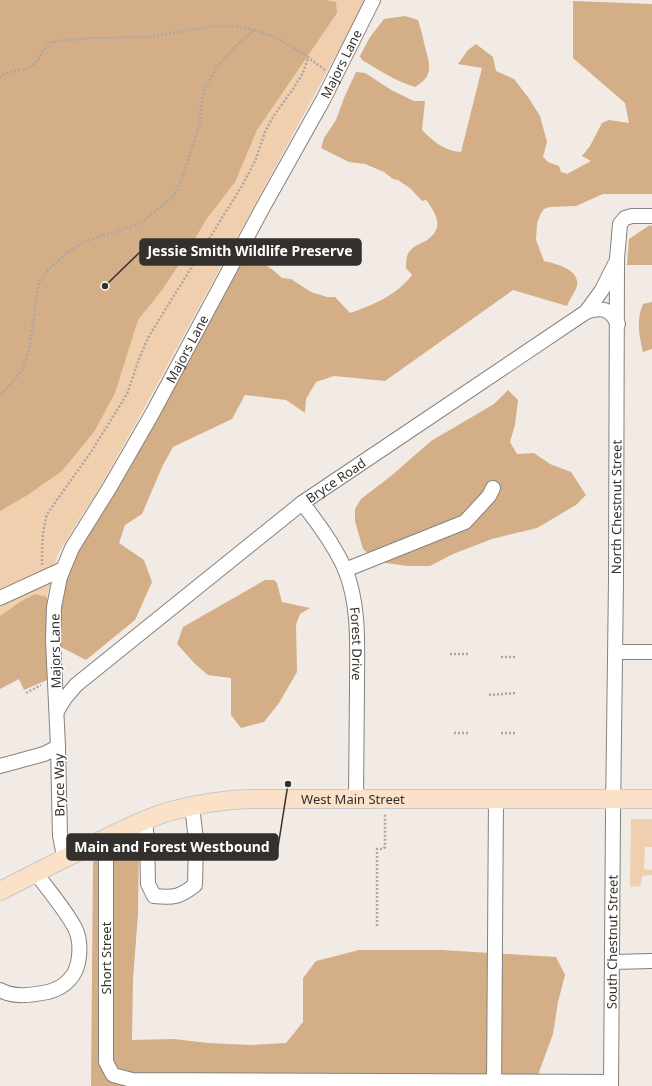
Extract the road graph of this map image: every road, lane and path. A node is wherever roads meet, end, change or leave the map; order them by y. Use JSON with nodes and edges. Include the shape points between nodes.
{"nodes":[{"id":1,"x":374,"y":0,"type":"edge"},
{"id":2,"x":254,"y":30,"type":"junction"},
{"id":3,"x":308,"y":58,"type":"junction"},
{"id":4,"x":330,"y":73,"type":"dead end"},
{"id":5,"x":0,"y":78,"type":"edge"},
{"id":6,"x":652,"y":216,"type":"edge"},
{"id":7,"x":617,"y":259,"type":"junction"},
{"id":8,"x":586,"y":312,"type":"junction"},
{"id":9,"x":618,"y":324,"type":"junction"},
{"id":10,"x":0,"y":396,"type":"edge"},
{"id":11,"x":493,"y":488,"type":"dead end"},
{"id":12,"x":302,"y":503,"type":"junction"},
{"id":13,"x":42,"y":567,"type":"dead end"},
{"id":14,"x":63,"y":570,"type":"junction"},
{"id":15,"x":345,"y":570,"type":"junction"},
{"id":16,"x":0,"y":598,"type":"edge"},
{"id":17,"x":616,"y":652,"type":"junction"},
{"id":18,"x":652,"y":652,"type":"edge"},
{"id":19,"x":450,"y":654,"type":"dead end"},
{"id":20,"x":469,"y":654,"type":"dead end"},
{"id":21,"x":501,"y":657,"type":"dead end"},
{"id":22,"x":517,"y":657,"type":"dead end"},
{"id":23,"x":41,"y":685,"type":"dead end"},
{"id":24,"x":26,"y":693,"type":"dead end"},
{"id":25,"x":517,"y":693,"type":"dead end"},
{"id":26,"x":489,"y":695,"type":"dead end"},
{"id":27,"x":57,"y":711,"type":"junction"},
{"id":28,"x":454,"y":733,"type":"dead end"},
{"id":29,"x":468,"y":733,"type":"dead end"},
{"id":30,"x":501,"y":733,"type":"dead end"},
{"id":31,"x":517,"y":733,"type":"dead end"},
{"id":32,"x":58,"y":747,"type":"junction"},
{"id":33,"x":0,"y":766,"type":"edge"},
{"id":34,"x":614,"y":798,"type":"junction"},
{"id":35,"x":356,"y":799,"type":"junction"},
{"id":36,"x":496,"y":799,"type":"junction"},
{"id":37,"x":652,"y":799,"type":"edge"},
{"id":38,"x":192,"y":806,"type":"junction"},
{"id":39,"x":385,"y":814,"type":"dead end"},
{"id":40,"x":145,"y":821,"type":"junction"},
{"id":41,"x":106,"y":838,"type":"junction"},
{"id":42,"x":66,"y":858,"type":"junction"},
{"id":43,"x":36,"y":873,"type":"junction"},
{"id":44,"x":0,"y":891,"type":"edge"},
{"id":45,"x":377,"y":926,"type":"dead end"},
{"id":46,"x":652,"y":961,"type":"edge"},
{"id":47,"x":613,"y":962,"type":"junction"},
{"id":48,"x":0,"y":990,"type":"edge"},
{"id":49,"x":494,"y":1084,"type":"edge"},
{"id":50,"x":611,"y":1084,"type":"edge"}],
"edges":[{"from":1,"to":14,"type":"street","name":"Majors Lane","via":[[323,100],[152,414],[72,548]]},
{"from":2,"to":3,"type":"path","via":[[286,42]]},
{"from":2,"to":5,"type":"path","via":[[237,26],[214,26],[148,37],[59,41],[50,43],[36,63],[3,74]]},
{"from":2,"to":10,"type":"path","via":[[215,70],[204,90],[200,124],[183,176],[173,197],[141,223],[86,241],[69,251],[39,282],[29,350],[23,369]]},
{"from":3,"to":4,"type":"path"},
{"from":3,"to":13,"type":"path","via":[[303,73],[265,132],[255,161],[242,184],[149,336],[127,394],[91,452],[47,514],[42,541]]},
{"from":6,"to":7,"type":"street","name":"North Chestnut Street","via":[[632,216],[625,218],[620,224]]},
{"from":7,"to":8,"type":"street","name":"Bryce Road","via":[[611,275]]},
{"from":7,"to":9,"type":"street","name":"North Chestnut Street"},
{"from":8,"to":9,"type":"street","via":[[602,309],[614,316]]},
{"from":8,"to":12,"type":"street","name":"Bryce Road"},
{"from":9,"to":17,"type":"street","name":"North Chestnut Street"},
{"from":11,"to":15,"type":"street","via":[[465,522]]},
{"from":12,"to":15,"type":"street","name":"Forest Drive","via":[[330,540]]},
{"from":12,"to":27,"type":"street","name":"Bryce Road","via":[[76,685],[64,698]]},
{"from":14,"to":16,"type":"street"},
{"from":14,"to":27,"type":"street","name":"Majors Lane","via":[[54,608]]},
{"from":15,"to":35,"type":"street","name":"Forest Drive","via":[[357,627]]},
{"from":17,"to":18,"type":"street"},
{"from":17,"to":34,"type":"street","name":"North Chestnut Street"},
{"from":19,"to":20,"type":"path"},
{"from":21,"to":22,"type":"path"},
{"from":23,"to":24,"type":"path"},
{"from":25,"to":26,"type":"path"},
{"from":27,"to":32,"type":"street","name":"Bryce Way"},
{"from":28,"to":29,"type":"path"},
{"from":30,"to":31,"type":"path"},
{"from":32,"to":33,"type":"street","via":[[44,754]]},
{"from":32,"to":42,"type":"street","name":"Bryce Way","via":[[60,836]]},
{"from":34,"to":36,"type":"main road","name":"West Main Street"},
{"from":34,"to":37,"type":"main road","name":"West Main Street"},
{"from":34,"to":47,"type":"street","name":"South Chestnut Street"},
{"from":35,"to":36,"type":"main road","name":"West Main Street"},
{"from":35,"to":38,"type":"main road","name":"West Main Street","via":[[250,799]]},
{"from":36,"to":49,"type":"street"},
{"from":38,"to":40,"type":"main road","name":"West Main Street"},
{"from":38,"to":40,"type":"street","via":[[196,840],[195,885],[184,894],[169,898],[154,896],[148,884]]},
{"from":39,"to":45,"type":"path","via":[[385,847],[377,849]]},
{"from":40,"to":41,"type":"main road","name":"West Main Street"},
{"from":41,"to":42,"type":"main road","name":"West Main Street"},
{"from":41,"to":49,"type":"street","name":"Short Street","via":[[106,1062],[113,1075],[132,1080]]},
{"from":42,"to":43,"type":"main road","name":"West Main Street"},
{"from":43,"to":44,"type":"main road","name":"West Main Street"},
{"from":43,"to":48,"type":"street","via":[[75,928],[78,940],[77,966],[69,980],[51,991],[29,995]]},
{"from":46,"to":47,"type":"street"},
{"from":47,"to":50,"type":"street","name":"South Chestnut Street"},
{"from":49,"to":50,"type":"street"}]}
